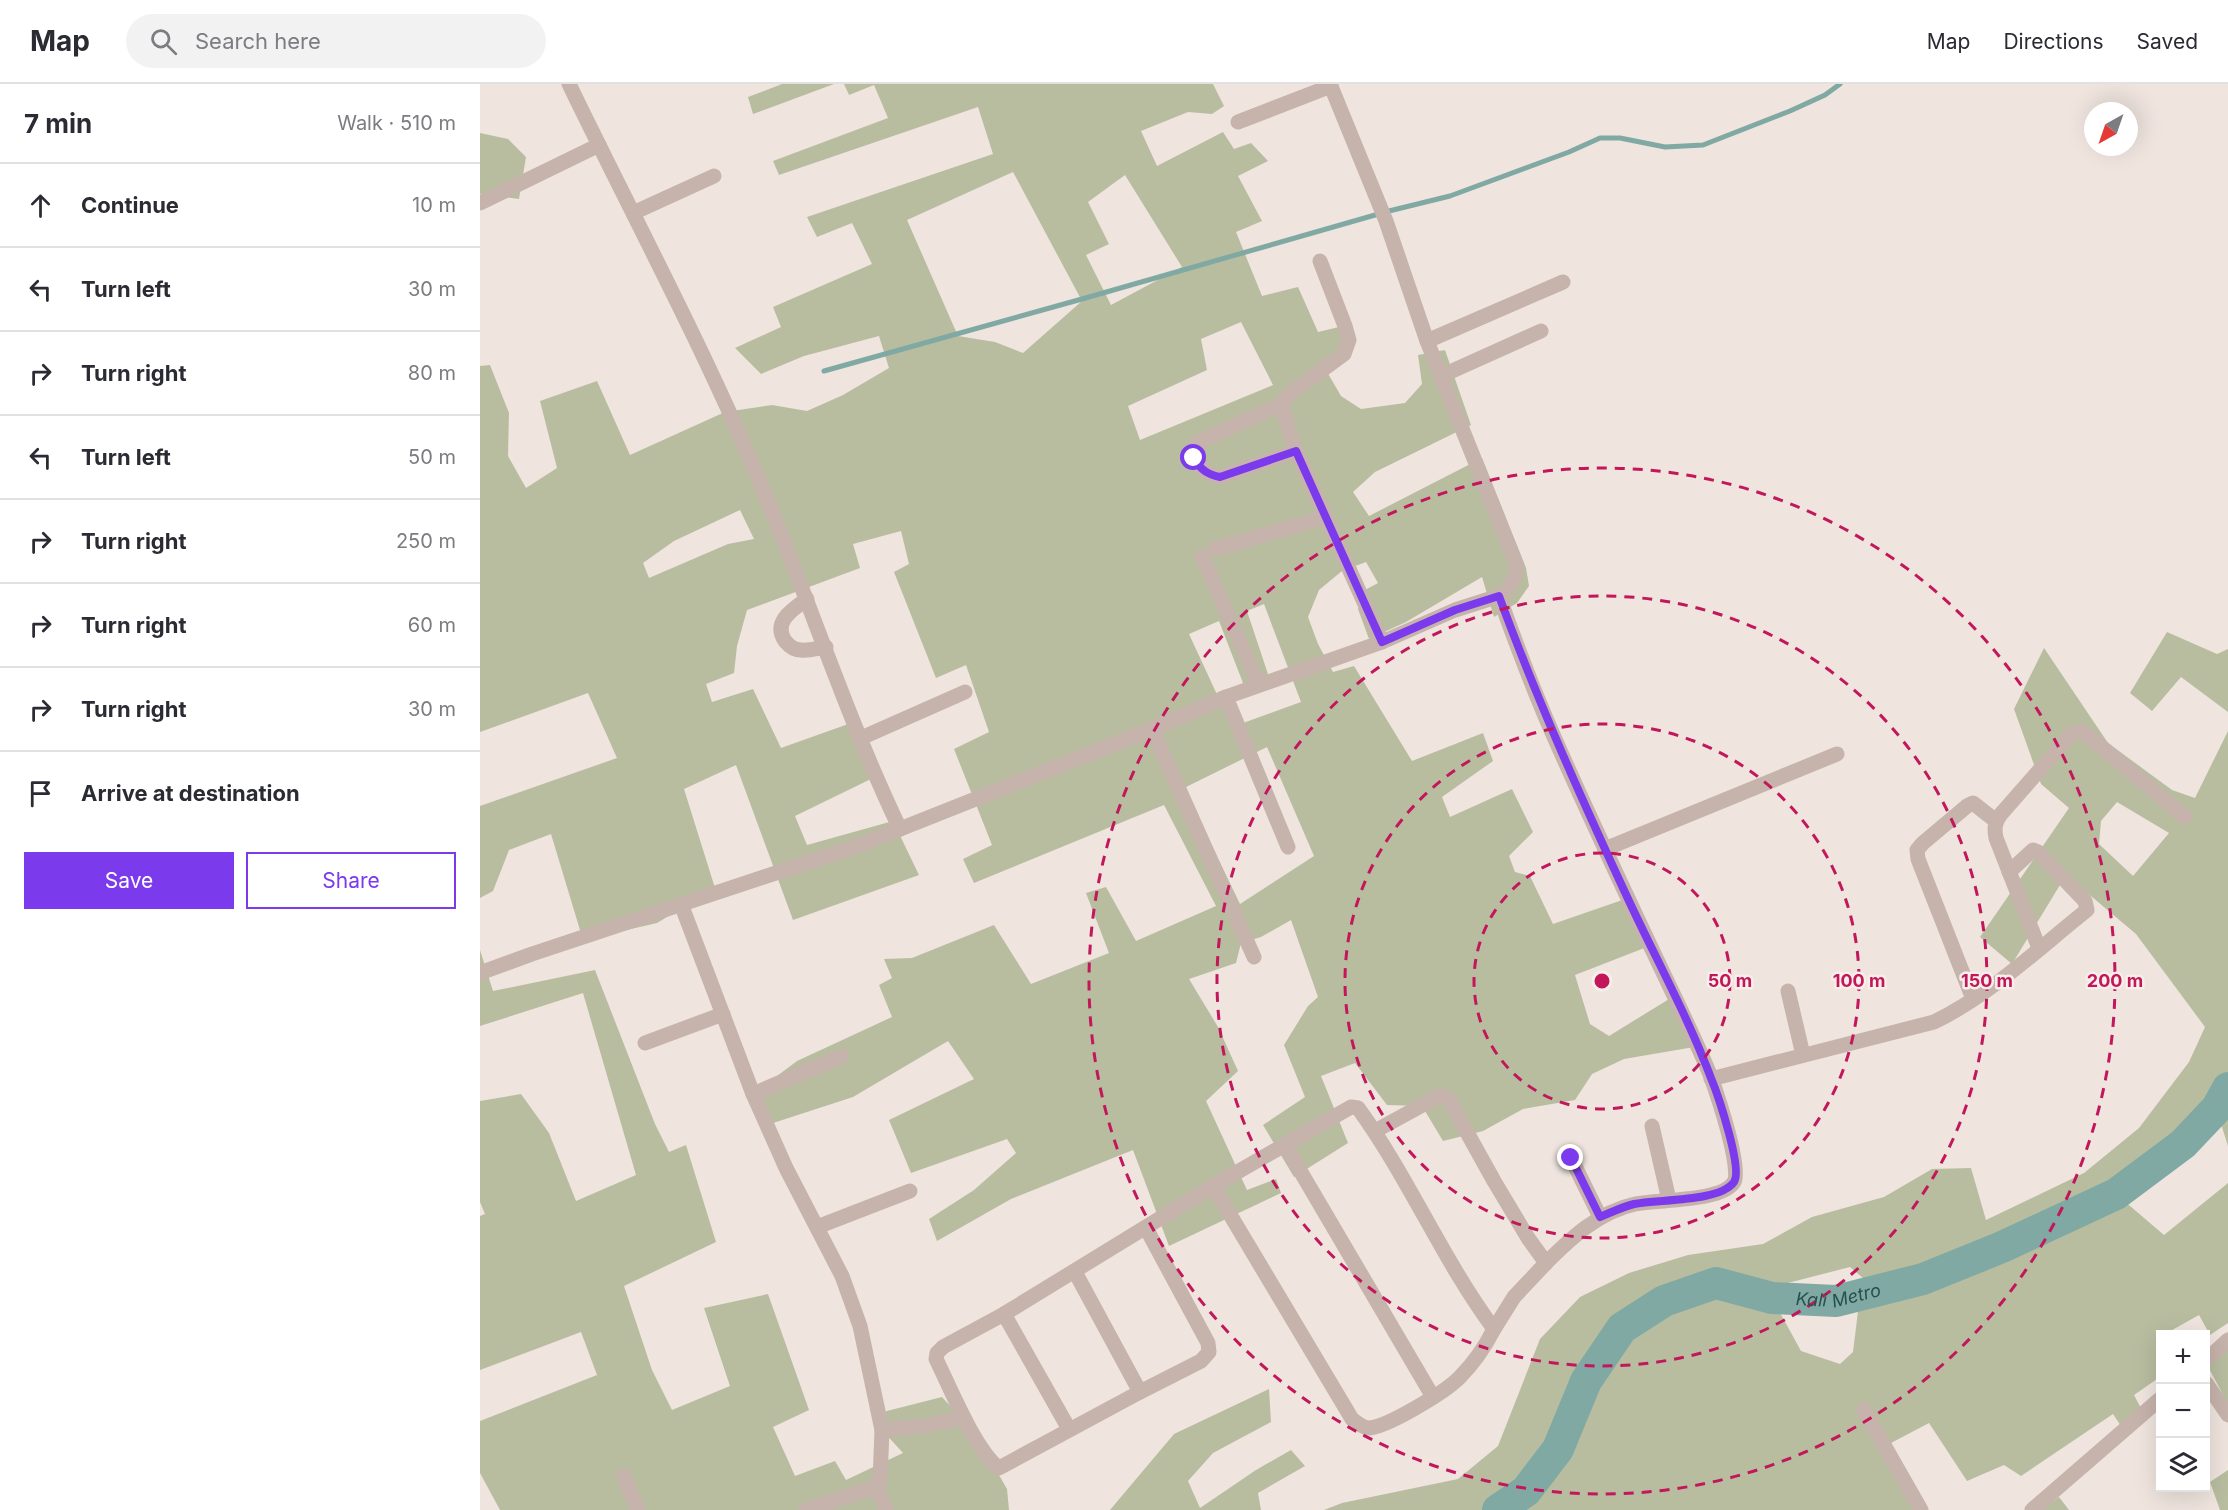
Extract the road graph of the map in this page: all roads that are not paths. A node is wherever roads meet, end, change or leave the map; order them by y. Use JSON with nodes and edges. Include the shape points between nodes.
{"nodes":[{"id":1,"x":569,"y":84,"type":"edge"},
{"id":2,"x":1330,"y":85,"type":"edge"},
{"id":3,"x":1238,"y":122,"type":"dead end"},
{"id":4,"x":599,"y":145,"type":"junction"},
{"id":5,"x":714,"y":176,"type":"dead end"},
{"id":6,"x":480,"y":203,"type":"edge"},
{"id":7,"x":633,"y":213,"type":"junction"},
{"id":8,"x":1320,"y":261,"type":"dead end"},
{"id":9,"x":1563,"y":282,"type":"dead end"},
{"id":10,"x":1540,"y":331,"type":"dead end"},
{"id":11,"x":1427,"y":341,"type":"junction"},
{"id":12,"x":1441,"y":376,"type":"junction"},
{"id":13,"x":1281,"y":404,"type":"junction"},
{"id":14,"x":1296,"y":451,"type":"junction"},
{"id":15,"x":1326,"y":517,"type":"junction"},
{"id":16,"x":1499,"y":596,"type":"junction"},
{"id":17,"x":807,"y":599,"type":"junction"},
{"id":18,"x":1382,"y":642,"type":"junction"},
{"id":19,"x":826,"y":647,"type":"junction"},
{"id":20,"x":1259,"y":685,"type":"junction"},
{"id":21,"x":965,"y":692,"type":"dead end"},
{"id":22,"x":1226,"y":697,"type":"junction"},
{"id":23,"x":1152,"y":729,"type":"junction"},
{"id":24,"x":861,"y":738,"type":"junction"},
{"id":25,"x":1837,"y":754,"type":"dead end"},
{"id":26,"x":2185,"y":817,"type":"dead end"},
{"id":27,"x":1996,"y":820,"type":"junction"},
{"id":28,"x":900,"y":829,"type":"junction"},
{"id":29,"x":1287,"y":847,"type":"dead end"},
{"id":30,"x":1605,"y":849,"type":"junction"},
{"id":31,"x":2009,"y":872,"type":"junction"},
{"id":32,"x":681,"y":904,"type":"junction"},
{"id":33,"x":2039,"y":948,"type":"junction"},
{"id":34,"x":1254,"y":957,"type":"dead end"},
{"id":35,"x":480,"y":973,"type":"edge"},
{"id":36,"x":1788,"y":991,"type":"dead end"},
{"id":37,"x":1973,"y":999,"type":"junction"},
{"id":38,"x":723,"y":1014,"type":"junction"},
{"id":39,"x":645,"y":1043,"type":"dead end"},
{"id":40,"x":1803,"y":1055,"type":"junction"},
{"id":41,"x":842,"y":1056,"type":"dead end"},
{"id":42,"x":1711,"y":1079,"type":"junction"},
{"id":43,"x":753,"y":1094,"type":"junction"},
{"id":44,"x":1652,"y":1126,"type":"dead end"},
{"id":45,"x":1375,"y":1131,"type":"junction"},
{"id":46,"x":1285,"y":1145,"type":"junction"},
{"id":47,"x":1571,"y":1158,"type":"dead end"},
{"id":48,"x":1214,"y":1186,"type":"junction"},
{"id":49,"x":910,"y":1191,"type":"dead end"},
{"id":50,"x":1669,"y":1200,"type":"junction"},
{"id":51,"x":1600,"y":1217,"type":"junction"},
{"id":52,"x":817,"y":1227,"type":"junction"},
{"id":53,"x":1146,"y":1228,"type":"junction"},
{"id":54,"x":1546,"y":1263,"type":"junction"},
{"id":55,"x":1075,"y":1272,"type":"junction"},
{"id":56,"x":1004,"y":1314,"type":"junction"},
{"id":57,"x":1494,"y":1329,"type":"junction"},
{"id":58,"x":2228,"y":1340,"type":"edge"},
{"id":59,"x":2210,"y":1356,"type":"edge"},
{"id":60,"x":2206,"y":1384,"type":"edge"},
{"id":61,"x":1140,"y":1392,"type":"junction"},
{"id":62,"x":1433,"y":1397,"type":"junction"},
{"id":63,"x":2156,"y":1402,"type":"edge"},
{"id":64,"x":1864,"y":1410,"type":"dead end"},
{"id":65,"x":2228,"y":1415,"type":"edge"},
{"id":66,"x":964,"y":1418,"type":"junction"},
{"id":67,"x":1069,"y":1429,"type":"junction"},
{"id":68,"x":882,"y":1430,"type":"junction"},
{"id":69,"x":624,"y":1476,"type":"dead end"},
{"id":70,"x":876,"y":1486,"type":"junction"},
{"id":71,"x":638,"y":1510,"type":"edge"},
{"id":72,"x":806,"y":1510,"type":"edge"},
{"id":73,"x":886,"y":1510,"type":"edge"},
{"id":74,"x":1921,"y":1510,"type":"edge"},
{"id":75,"x":2032,"y":1510,"type":"edge"}],
"edges":[{"from":1,"to":4,"type":"street"},
{"from":2,"to":3,"type":"street"},
{"from":2,"to":11,"type":"street","via":[[1386,221]]},
{"from":4,"to":6,"type":"street"},
{"from":4,"to":7,"type":"street"},
{"from":5,"to":7,"type":"street"},
{"from":7,"to":17,"type":"street","via":[[718,387]]},
{"from":8,"to":13,"type":"street","via":[[1349,340],[1344,354]]},
{"from":9,"to":11,"type":"street"},
{"from":10,"to":12,"type":"street"},
{"from":11,"to":12,"type":"street"},
{"from":12,"to":16,"type":"street","via":[[1517,566],[1509,588]]},
{"from":13,"to":14,"type":"street"},
{"from":13,"to":14,"type":"street","via":[[1200,442],[1194,458],[1211,476],[1220,477]]},
{"from":14,"to":15,"type":"street"},
{"from":15,"to":18,"type":"street"},
{"from":15,"to":20,"type":"street","via":[[1208,553]]},
{"from":16,"to":18,"type":"street","via":[[1455,610]]},
{"from":16,"to":30,"type":"street","via":[[1536,696]]},
{"from":17,"to":19,"type":"street"},
{"from":17,"to":19,"type":"street","via":[[782,621],[783,639],[799,651]]},
{"from":18,"to":20,"type":"street"},
{"from":19,"to":24,"type":"street"},
{"from":20,"to":22,"type":"street"},
{"from":21,"to":24,"type":"street"},
{"from":22,"to":23,"type":"street"},
{"from":22,"to":29,"type":"street"},
{"from":23,"to":28,"type":"street"},
{"from":23,"to":34,"type":"street"},
{"from":24,"to":28,"type":"street"},
{"from":25,"to":30,"type":"street"},
{"from":26,"to":27,"type":"street","via":[[2091,738],[2076,731]]},
{"from":27,"to":31,"type":"street","via":[[1996,838]]},
{"from":27,"to":37,"type":"street","via":[[1973,803],[1917,850]]},
{"from":28,"to":32,"type":"street"},
{"from":30,"to":42,"type":"street"},
{"from":31,"to":33,"type":"street"},
{"from":31,"to":33,"type":"street","via":[[2028,853],[2038,852],[2087,906],[2087,910]]},
{"from":32,"to":35,"type":"street"},
{"from":32,"to":38,"type":"street"},
{"from":33,"to":37,"type":"street"},
{"from":36,"to":40,"type":"street"},
{"from":37,"to":40,"type":"street","via":[[1934,1022]]},
{"from":38,"to":39,"type":"street"},
{"from":38,"to":43,"type":"street"},
{"from":40,"to":42,"type":"street"},
{"from":41,"to":43,"type":"street"},
{"from":42,"to":50,"type":"street","via":[[1737,1162],[1736,1180],[1727,1190],[1713,1196]]},
{"from":43,"to":52,"type":"street"},
{"from":44,"to":50,"type":"street"},
{"from":45,"to":46,"type":"street","via":[[1358,1108],[1351,1107]]},
{"from":45,"to":54,"type":"street","via":[[1439,1096],[1449,1100]]},
{"from":45,"to":57,"type":"street"},
{"from":46,"to":48,"type":"street"},
{"from":46,"to":62,"type":"street"},
{"from":47,"to":51,"type":"street"},
{"from":48,"to":53,"type":"street"},
{"from":48,"to":62,"type":"street","via":[[1352,1419],[1369,1428]]},
{"from":49,"to":52,"type":"street"},
{"from":50,"to":51,"type":"street","via":[[1636,1204]]},
{"from":51,"to":54,"type":"street"},
{"from":52,"to":68,"type":"street","via":[[842,1276],[860,1326]]},
{"from":53,"to":55,"type":"street"},
{"from":53,"to":61,"type":"street","via":[[1208,1343],[1209,1352]]},
{"from":54,"to":57,"type":"street","via":[[1510,1303]]},
{"from":55,"to":56,"type":"street"},
{"from":55,"to":61,"type":"street"},
{"from":56,"to":66,"type":"street","via":[[937,1353],[936,1359]]},
{"from":56,"to":67,"type":"street"},
{"from":57,"to":62,"type":"street","via":[[1458,1379]]},
{"from":58,"to":59,"type":"street"},
{"from":60,"to":65,"type":"street"},
{"from":61,"to":67,"type":"street"},
{"from":63,"to":75,"type":"street"},
{"from":64,"to":74,"type":"street"},
{"from":66,"to":67,"type":"street","via":[[999,1468]]},
{"from":66,"to":68,"type":"street"},
{"from":68,"to":70,"type":"street","via":[[880,1481]]},
{"from":69,"to":71,"type":"street"},
{"from":70,"to":72,"type":"street"},
{"from":70,"to":73,"type":"street"}]}
